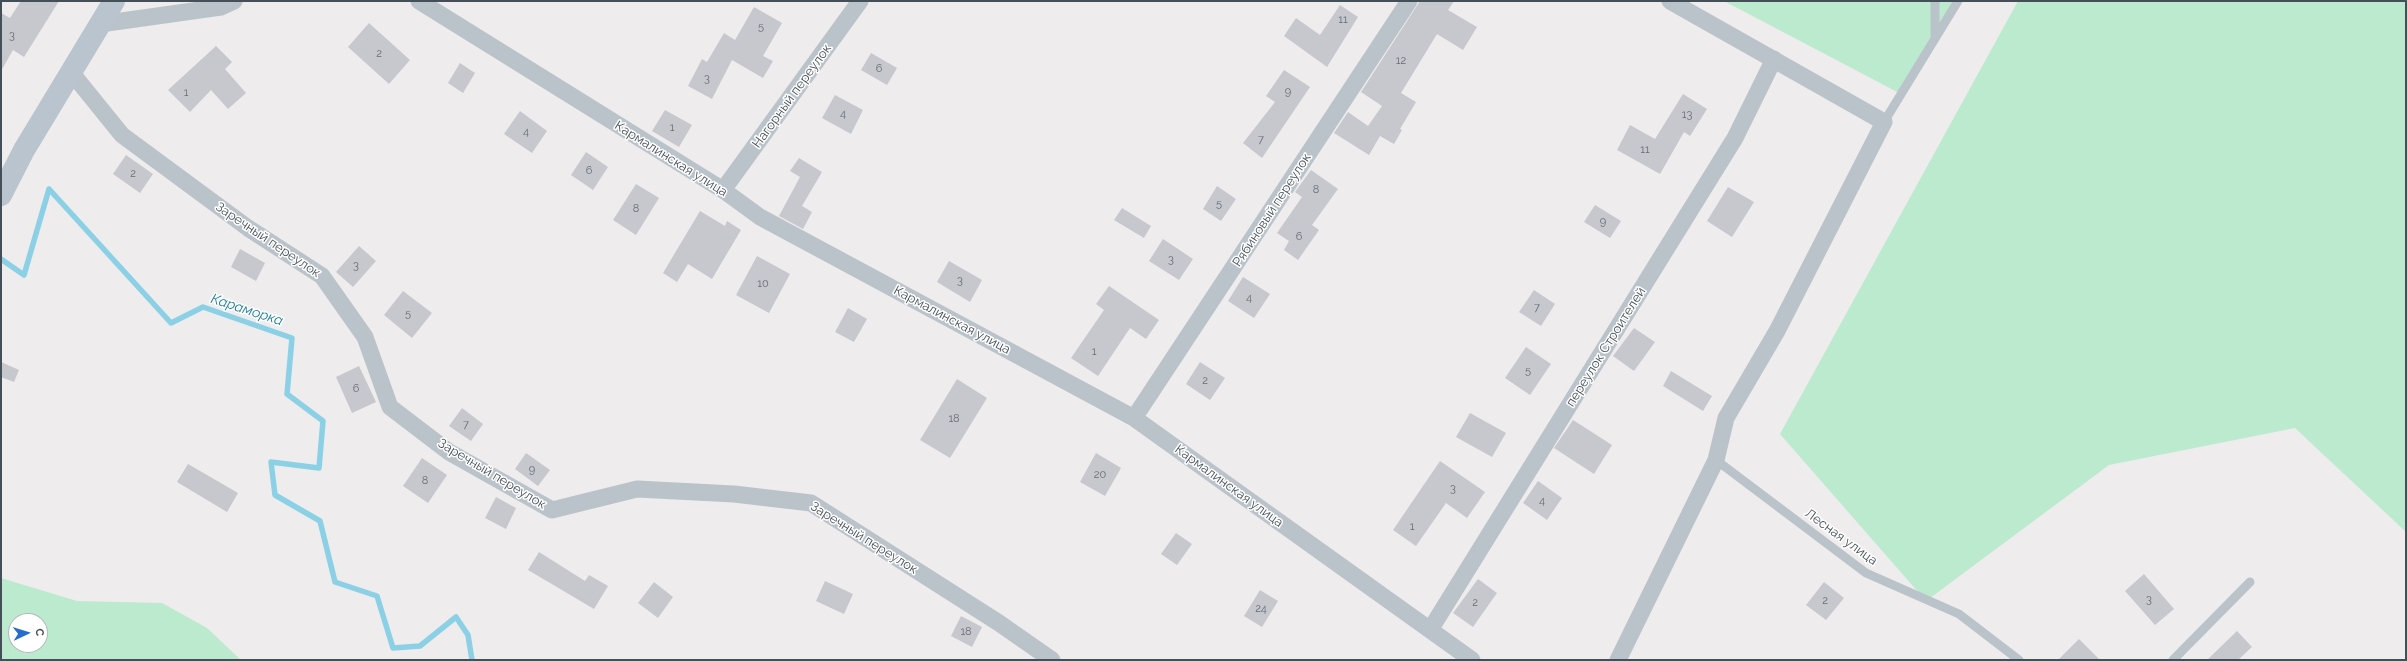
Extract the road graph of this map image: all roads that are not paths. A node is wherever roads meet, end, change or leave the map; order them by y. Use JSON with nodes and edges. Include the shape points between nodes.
{"nodes":[{"id":1,"x":114,"y":1,"type":"edge"},
{"id":2,"x":234,"y":1,"type":"edge"},
{"id":3,"x":419,"y":1,"type":"edge"},
{"id":4,"x":860,"y":1,"type":"edge"},
{"id":5,"x":1409,"y":1,"type":"edge"},
{"id":6,"x":1670,"y":1,"type":"edge"},
{"id":7,"x":1935,"y":1,"type":"edge"},
{"id":8,"x":1958,"y":1,"type":"edge"},
{"id":9,"x":100,"y":24,"type":"junction"},
{"id":10,"x":1936,"y":37,"type":"junction"},
{"id":11,"x":1774,"y":60,"type":"junction"},
{"id":12,"x":71,"y":72,"type":"junction"},
{"id":13,"x":1884,"y":122,"type":"junction"},
{"id":14,"x":722,"y":190,"type":"junction"},
{"id":15,"x":1,"y":195,"type":"edge"},
{"id":16,"x":1134,"y":418,"type":"junction"},
{"id":17,"x":1716,"y":460,"type":"junction"},
{"id":18,"x":2250,"y":582,"type":"dead end"},
{"id":19,"x":1430,"y":630,"type":"junction"},
{"id":20,"x":1052,"y":660,"type":"edge"},
{"id":21,"x":1472,"y":660,"type":"edge"},
{"id":22,"x":1618,"y":660,"type":"edge"},
{"id":23,"x":2019,"y":660,"type":"edge"},
{"id":24,"x":2173,"y":660,"type":"edge"}],
"edges":[{"from":1,"to":9,"type":"street"},
{"from":2,"to":9,"type":"street","via":[[222,7]]},
{"from":3,"to":14,"type":"street","name":"Кармалинская улица"},
{"from":4,"to":14,"type":"street","name":"Нагорный переулок"},
{"from":5,"to":16,"type":"street","name":"Рябиновый переулок"},
{"from":6,"to":11,"type":"street"},
{"from":7,"to":10,"type":"lane"},
{"from":8,"to":10,"type":"lane"},
{"from":9,"to":12,"type":"street"},
{"from":10,"to":13,"type":"lane"},
{"from":11,"to":13,"type":"street"},
{"from":11,"to":19,"type":"street","name":"переулок Строителей","via":[[1735,138]]},
{"from":12,"to":15,"type":"street","via":[[24,150]]},
{"from":12,"to":20,"type":"street","name":"Заречный переулок","via":[[122,135],[248,228],[322,276],[365,337],[390,407],[450,452],[552,510],[637,489],[734,494],[811,503],[999,623]]},
{"from":13,"to":17,"type":"street","via":[[1777,331],[1726,418]]},
{"from":14,"to":16,"type":"street","name":"Кармалинская улица","via":[[760,217]]},
{"from":16,"to":19,"type":"street","name":"Кармалинская улица"},
{"from":17,"to":22,"type":"street"},
{"from":17,"to":23,"type":"lane","name":"Лесная улица","via":[[1866,573],[1959,614]]},
{"from":18,"to":24,"type":"lane"},
{"from":19,"to":21,"type":"street","name":"Кармалинская улица"}]}
